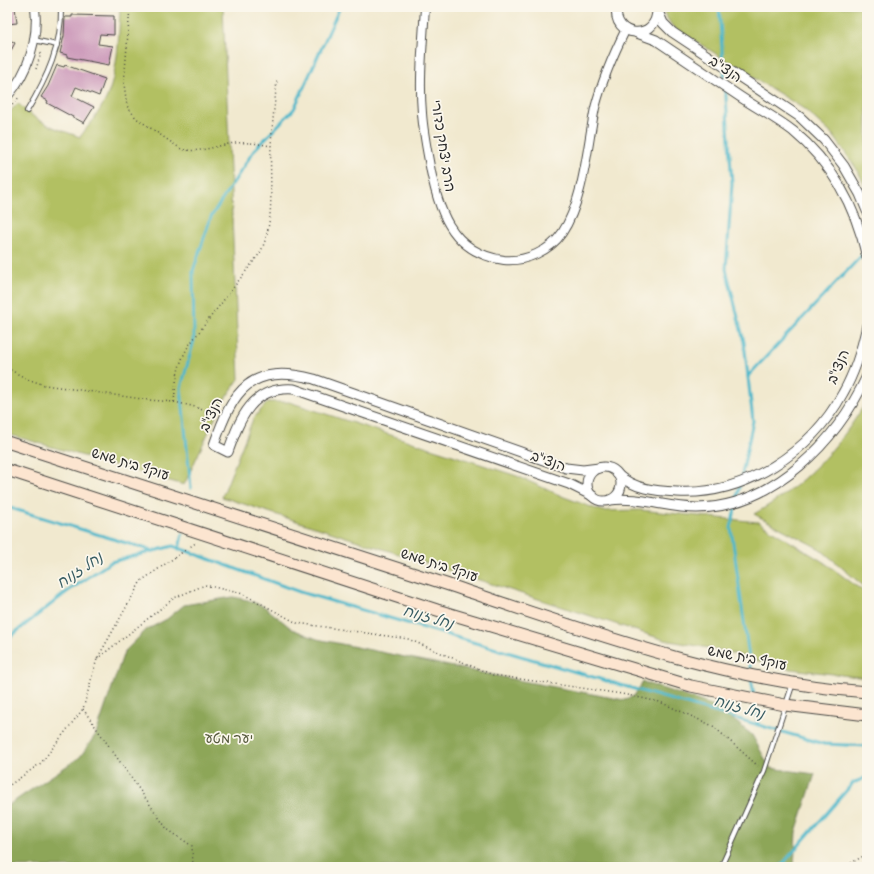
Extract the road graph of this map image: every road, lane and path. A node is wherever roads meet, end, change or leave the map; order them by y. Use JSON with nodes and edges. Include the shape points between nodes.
{"nodes":[{"id":1,"x":35,"y":7,"type":"edge"},
{"id":2,"x":61,"y":7,"type":"edge"},
{"id":3,"x":130,"y":7,"type":"edge"},
{"id":4,"x":425,"y":7,"type":"edge"},
{"id":5,"x":609,"y":7,"type":"edge"},
{"id":6,"x":617,"y":7,"type":"edge"},
{"id":7,"x":656,"y":8,"type":"edge"},
{"id":8,"x":617,"y":19,"type":"junction"},
{"id":9,"x":626,"y":30,"type":"junction"},
{"id":10,"x":637,"y":33,"type":"junction"},
{"id":11,"x":34,"y":40,"type":"junction"},
{"id":12,"x":57,"y":45,"type":"junction"},
{"id":13,"x":278,"y":79,"type":"dead end"},
{"id":14,"x":7,"y":98,"type":"edge"},
{"id":15,"x":27,"y":111,"type":"dead end"},
{"id":16,"x":271,"y":146,"type":"junction"},
{"id":17,"x":867,"y":211,"type":"edge"},
{"id":18,"x":867,"y":257,"type":"edge"},
{"id":19,"x":867,"y":325,"type":"edge"},
{"id":20,"x":7,"y":368,"type":"edge"},
{"id":21,"x":867,"y":376,"type":"edge"},
{"id":22,"x":174,"y":402,"type":"junction"},
{"id":23,"x":224,"y":418,"type":"junction"},
{"id":24,"x":7,"y":442,"type":"edge"},
{"id":25,"x":598,"y":468,"type":"junction"},
{"id":26,"x":7,"y":470,"type":"edge"},
{"id":27,"x":617,"y":474,"type":"junction"},
{"id":28,"x":592,"y":496,"type":"junction"},
{"id":29,"x":610,"y":500,"type":"junction"},
{"id":30,"x":206,"y":535,"type":"junction"},
{"id":31,"x":97,"y":659,"type":"junction"},
{"id":32,"x":793,"y":683,"type":"junction"},
{"id":33,"x":867,"y":692,"type":"edge"},
{"id":34,"x":785,"y":705,"type":"junction"},
{"id":35,"x":83,"y":709,"type":"junction"},
{"id":36,"x":867,"y":715,"type":"edge"},
{"id":37,"x":764,"y":771,"type":"junction"},
{"id":38,"x":7,"y":787,"type":"edge"},
{"id":39,"x":867,"y":854,"type":"edge"},
{"id":40,"x":193,"y":867,"type":"edge"},
{"id":41,"x":721,"y":867,"type":"edge"},
{"id":42,"x":844,"y":867,"type":"edge"}],
"edges":[{"from":1,"to":11,"type":"street"},
{"from":2,"to":12,"type":"lane"},
{"from":3,"to":16,"type":"path","via":[[124,91],[126,106],[136,118],[181,149],[190,151],[252,142]]},
{"from":4,"to":9,"type":"street","name":"הרב יצחק כדורי","via":[[422,113],[435,193],[444,218],[457,236],[473,250],[491,258],[510,260],[529,257],[546,248],[561,234],[573,214],[601,88]]},
{"from":5,"to":8,"type":"street"},
{"from":6,"to":8,"type":"street"},
{"from":7,"to":10,"type":"street","via":[[657,15],[653,24]]},
{"from":7,"to":17,"type":"street","name":"הנצי\"ב","via":[[663,23],[671,31],[800,118],[824,140],[844,166]]},
{"from":8,"to":9,"type":"street"},
{"from":9,"to":10,"type":"street","name":"הנצי\"ב"},
{"from":10,"to":18,"type":"street","name":"הנצי\"ב","via":[[656,40],[793,131],[816,153],[835,177],[850,203],[861,231]]},
{"from":11,"to":12,"type":"lane"},
{"from":11,"to":14,"type":"street","via":[[27,64]]},
{"from":12,"to":15,"type":"lane","via":[[48,76]]},
{"from":13,"to":16,"type":"path"},
{"from":16,"to":22,"type":"path","via":[[269,224],[266,240],[260,253],[183,355],[176,376]]},
{"from":19,"to":27,"type":"street","name":"הנצי\"ב","via":[[862,348],[851,376],[831,412],[800,446],[770,469],[736,484],[710,491],[687,493],[642,488]]},
{"from":20,"to":22,"type":"path","via":[[45,386]]},
{"from":21,"to":29,"type":"street","name":"הנצי\"ב","via":[[846,414],[814,453],[782,479],[757,493],[731,503],[700,508],[625,499]]},
{"from":22,"to":23,"type":"path"},
{"from":23,"to":25,"type":"street","name":"הנצי\"ב","via":[[237,395],[255,379],[280,373],[296,374],[566,468]]},
{"from":23,"to":28,"type":"street","name":"הנצי\"ב","via":[[214,444],[228,452],[243,416],[256,399],[273,390],[294,389],[569,484]]},
{"from":24,"to":32,"type":"main road","name":"עוקף בית שמש","via":[[618,641],[694,664]]},
{"from":25,"to":27,"type":"street","via":[[609,468]]},
{"from":25,"to":28,"type":"street","via":[[592,472],[588,481],[588,489]]},
{"from":26,"to":30,"type":"main road"},
{"from":27,"to":29,"type":"street","via":[[621,481],[620,489]]},
{"from":28,"to":29,"type":"street"},
{"from":30,"to":31,"type":"path","via":[[141,581]]},
{"from":30,"to":34,"type":"main road","via":[[437,610],[691,686]]},
{"from":31,"to":35,"type":"path"},
{"from":31,"to":37,"type":"path","via":[[174,598],[205,585],[243,594],[297,624],[408,640],[493,675],[660,702],[713,726]]},
{"from":32,"to":33,"type":"main road","name":"עוקף בית שמש"},
{"from":32,"to":34,"type":"lane"},
{"from":34,"to":36,"type":"main road"},
{"from":34,"to":37,"type":"lane"},
{"from":35,"to":38,"type":"path","via":[[41,763]]},
{"from":35,"to":40,"type":"path","via":[[167,830],[192,846]]},
{"from":37,"to":41,"type":"lane"},
{"from":39,"to":42,"type":"path"}]}
